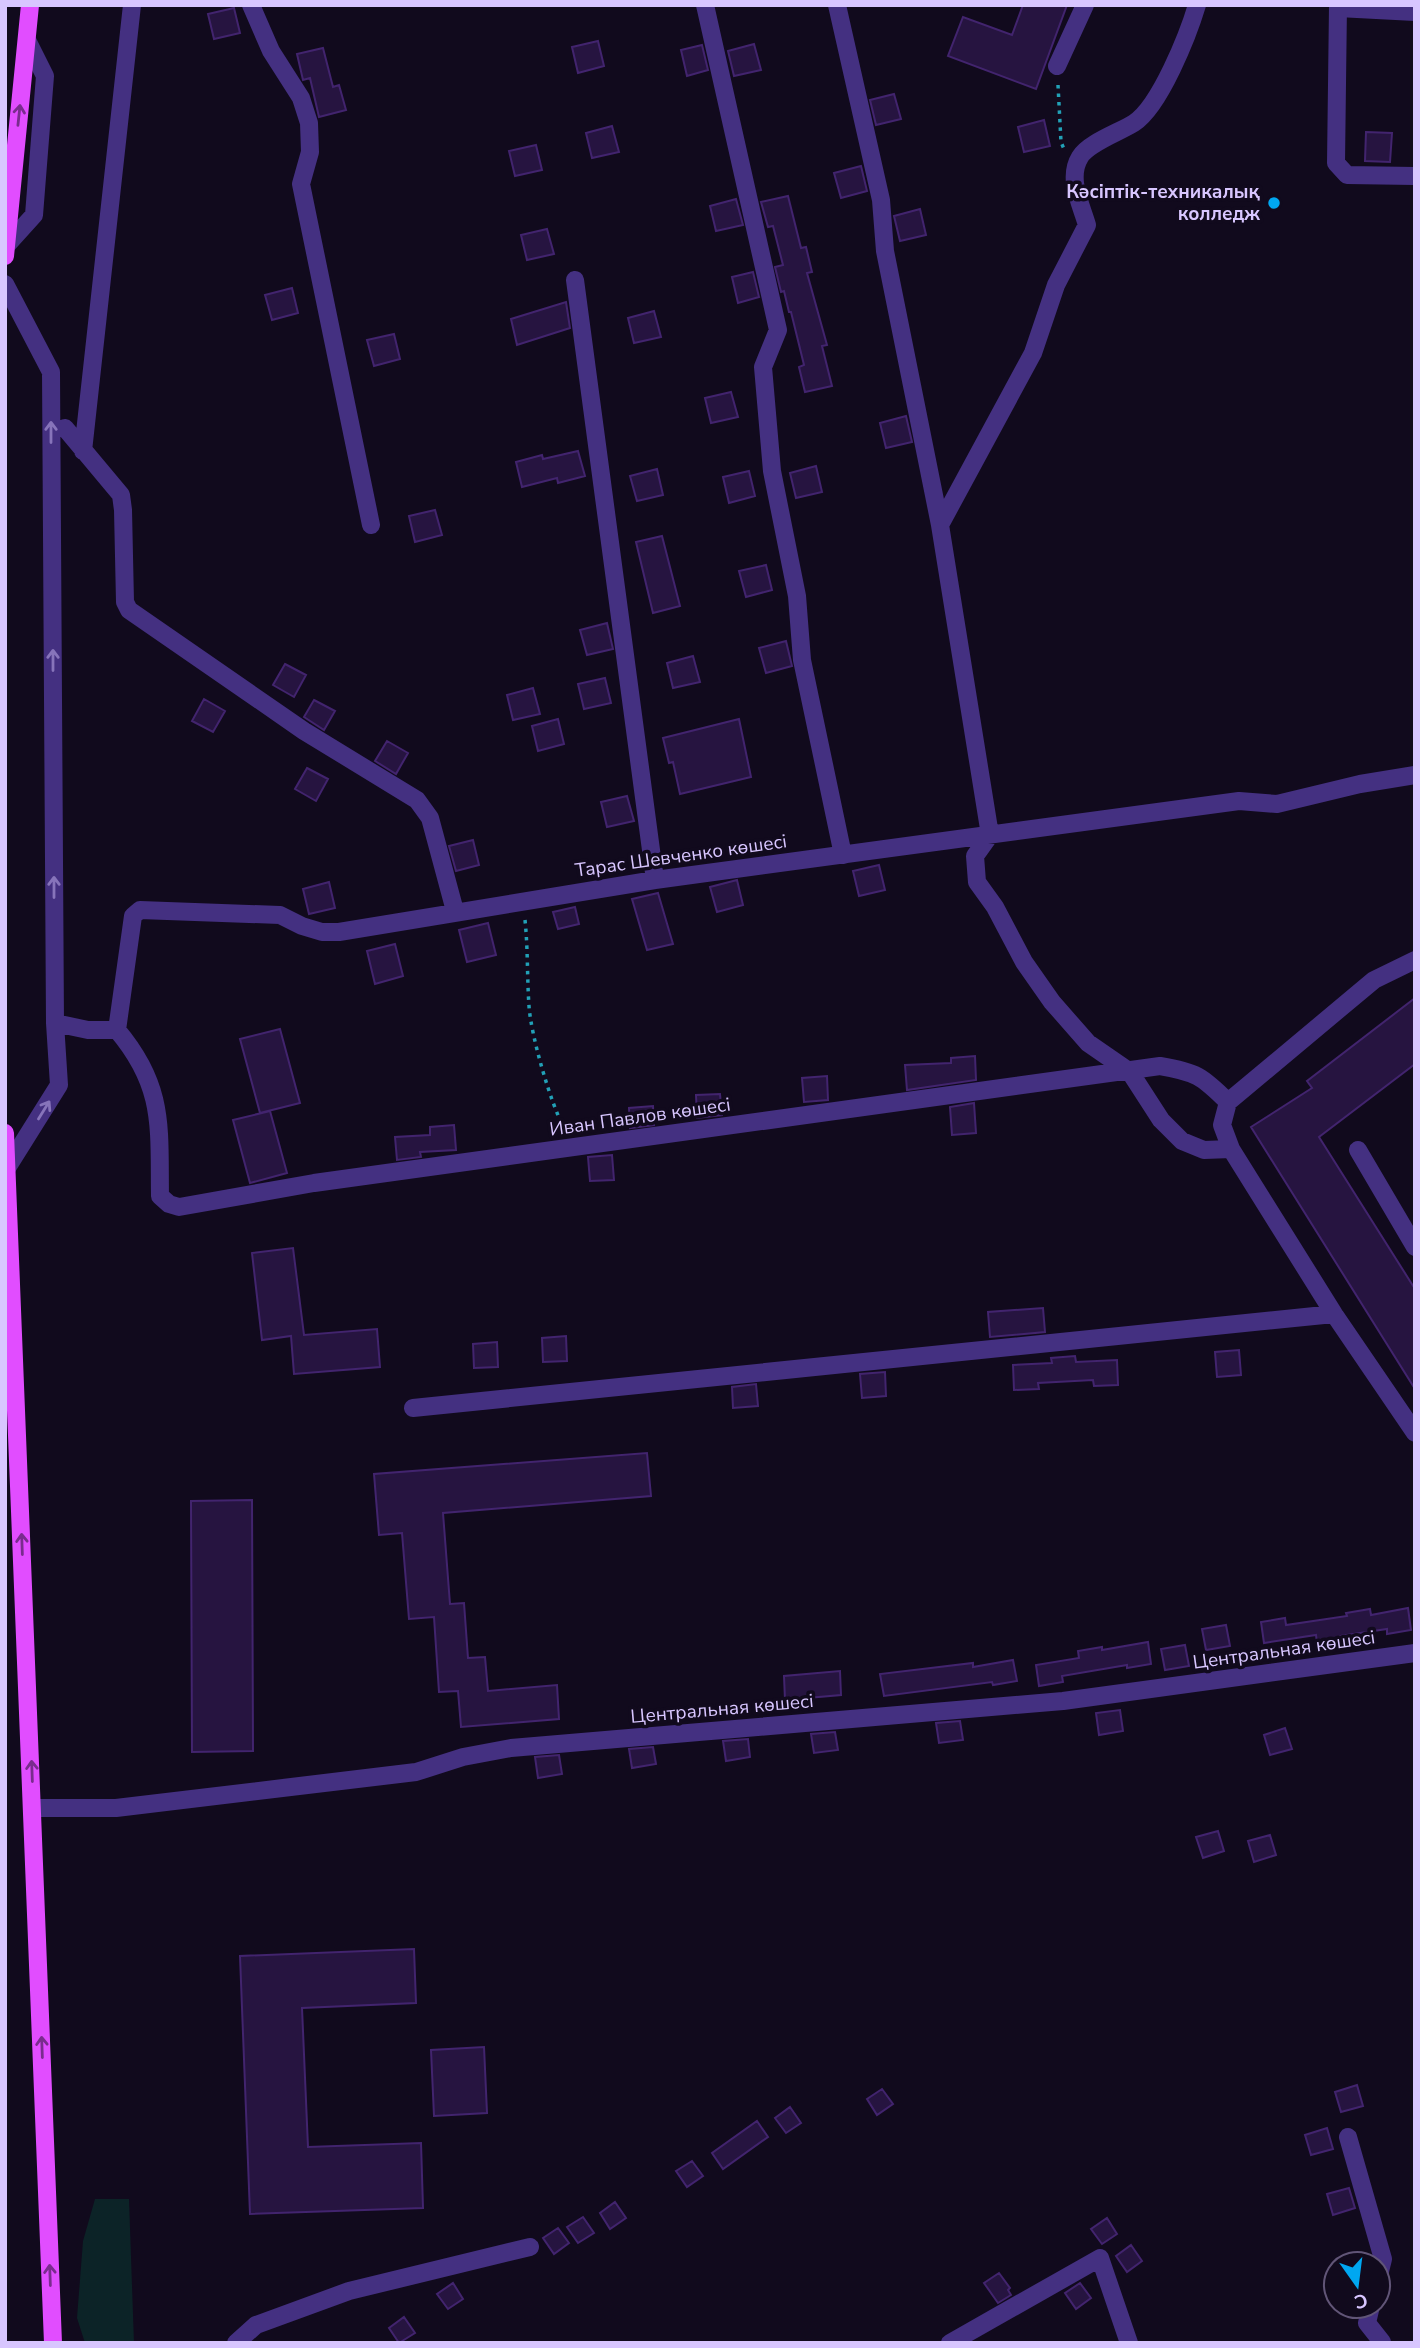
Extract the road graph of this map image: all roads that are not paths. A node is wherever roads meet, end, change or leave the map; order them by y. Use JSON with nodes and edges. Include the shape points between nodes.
{"nodes":[{"id":1,"x":30,"y":5,"type":"edge"},
{"id":2,"x":132,"y":5,"type":"edge"},
{"id":3,"x":251,"y":5,"type":"edge"},
{"id":4,"x":705,"y":5,"type":"edge"},
{"id":5,"x":837,"y":5,"type":"edge"},
{"id":6,"x":1085,"y":5,"type":"edge"},
{"id":7,"x":1197,"y":5,"type":"edge"},
{"id":8,"x":1338,"y":6,"type":"edge"},
{"id":9,"x":1415,"y":12,"type":"edge"},
{"id":10,"x":27,"y":40,"type":"junction"},
{"id":11,"x":1057,"y":66,"type":"road end"},
{"id":12,"x":1415,"y":176,"type":"edge"},
{"id":13,"x":6,"y":246,"type":"edge"},
{"id":14,"x":5,"y":256,"type":"edge"},
{"id":15,"x":575,"y":280,"type":"dead end"},
{"id":16,"x":5,"y":284,"type":"edge"},
{"id":17,"x":65,"y":428,"type":"dead end"},
{"id":18,"x":83,"y":451,"type":"junction"},
{"id":19,"x":371,"y":525,"type":"dead end"},
{"id":20,"x":940,"y":525,"type":"junction"},
{"id":21,"x":1415,"y":775,"type":"edge"},
{"id":22,"x":990,"y":835,"type":"junction"},
{"id":23,"x":843,"y":855,"type":"junction"},
{"id":24,"x":655,"y":880,"type":"junction"},
{"id":25,"x":455,"y":911,"type":"junction"},
{"id":26,"x":1415,"y":960,"type":"edge"},
{"id":27,"x":55,"y":1023,"type":"junction"},
{"id":28,"x":117,"y":1030,"type":"junction"},
{"id":29,"x":1130,"y":1072,"type":"junction"},
{"id":30,"x":1228,"y":1102,"type":"junction"},
{"id":31,"x":5,"y":1133,"type":"edge"},
{"id":32,"x":1231,"y":1149,"type":"junction"},
{"id":33,"x":1358,"y":1150,"type":"dead end"},
{"id":34,"x":7,"y":1167,"type":"junction"},
{"id":35,"x":1415,"y":1247,"type":"edge"},
{"id":36,"x":1334,"y":1314,"type":"junction"},
{"id":37,"x":413,"y":1408,"type":"dead end"},
{"id":38,"x":1415,"y":1433,"type":"edge"},
{"id":39,"x":1415,"y":1653,"type":"edge"},
{"id":40,"x":33,"y":1808,"type":"junction"},
{"id":41,"x":1348,"y":2137,"type":"dead end"},
{"id":42,"x":530,"y":2248,"type":"dead end"},
{"id":43,"x":1380,"y":2250,"type":"edge"},
{"id":44,"x":1368,"y":2320,"type":"edge"},
{"id":45,"x":1384,"y":2342,"type":"edge"},
{"id":46,"x":53,"y":2343,"type":"edge"},
{"id":47,"x":236,"y":2343,"type":"edge"},
{"id":48,"x":950,"y":2343,"type":"edge"},
{"id":49,"x":1129,"y":2343,"type":"edge"},
{"id":50,"x":1362,"y":2343,"type":"edge"}],
"edges":[{"from":1,"to":10,"type":"main road"},
{"from":2,"to":18,"type":"street"},
{"from":3,"to":19,"type":"street","via":[[271,51],[301,98],[309,123],[310,152],[301,184]]},
{"from":4,"to":23,"type":"street","via":[[778,330],[763,367],[772,471],[797,596],[802,660]]},
{"from":5,"to":20,"type":"street","via":[[881,200],[885,251]]},
{"from":6,"to":11,"type":"street"},
{"from":7,"to":20,"type":"street","via":[[1161,92],[1137,122],[1080,155],[1074,170],[1075,188],[1087,225],[1056,285],[1033,353]]},
{"from":8,"to":9,"type":"street"},
{"from":8,"to":12,"type":"street","via":[[1336,163],[1347,175]]},
{"from":13,"to":10,"type":"main road","one_way":true},
{"from":10,"to":13,"type":"street","via":[[45,76],[34,215]]},
{"from":13,"to":14,"type":"main road"},
{"from":15,"to":24,"type":"street"},
{"from":27,"to":16,"type":"street","one_way":true,"via":[[51,372]]},
{"from":17,"to":18,"type":"street"},
{"from":18,"to":25,"type":"street","via":[[121,495],[129,610],[304,731],[417,800],[430,818]]},
{"from":20,"to":22,"type":"street"},
{"from":21,"to":22,"type":"street","name":"Тарас Шевченко көшесі","via":[[1277,804],[1239,801]]},
{"from":22,"to":23,"type":"street","name":"Тарас Шевченко көшесі"},
{"from":22,"to":29,"type":"street","via":[[975,856],[977,881],[1024,962],[1088,1043]]},
{"from":23,"to":24,"type":"street","name":"Тарас Шевченко көшесі"},
{"from":24,"to":25,"type":"street","name":"Тарас Шевченко көшесі"},
{"from":25,"to":28,"type":"street","name":"Тарас Шевченко көшесі","via":[[322,932],[280,915],[140,911],[133,916]]},
{"from":26,"to":30,"type":"street","via":[[1374,979]]},
{"from":27,"to":28,"type":"street"},
{"from":34,"to":27,"type":"street","one_way":true,"via":[[60,1085]]},
{"from":28,"to":29,"type":"street","name":"Иван Павлов көшесі","via":[[135,1052],[154,1097],[159,1118],[160,1196],[179,1207],[314,1183]]},
{"from":29,"to":30,"type":"street","name":"Иван Павлов көшесі","via":[[1160,1066],[1191,1071]]},
{"from":29,"to":32,"type":"street","via":[[1161,1120],[1182,1141],[1204,1150]]},
{"from":30,"to":32,"type":"street","via":[[1222,1125]]},
{"from":31,"to":34,"type":"main road"},
{"from":32,"to":36,"type":"street"},
{"from":33,"to":35,"type":"street"},
{"from":40,"to":34,"type":"main road","one_way":true},
{"from":36,"to":37,"type":"street"},
{"from":36,"to":38,"type":"street"},
{"from":39,"to":40,"type":"street","name":"Центральная көшесі","via":[[1063,1702],[511,1748],[416,1772],[116,1808]]},
{"from":46,"to":40,"type":"main road","one_way":true},
{"from":41,"to":43,"type":"street"},
{"from":42,"to":47,"type":"street","via":[[349,2291],[256,2325]]},
{"from":44,"to":45,"type":"street"},
{"from":45,"to":50,"type":"street"},
{"from":48,"to":49,"type":"street","via":[[1100,2258]]}]}
